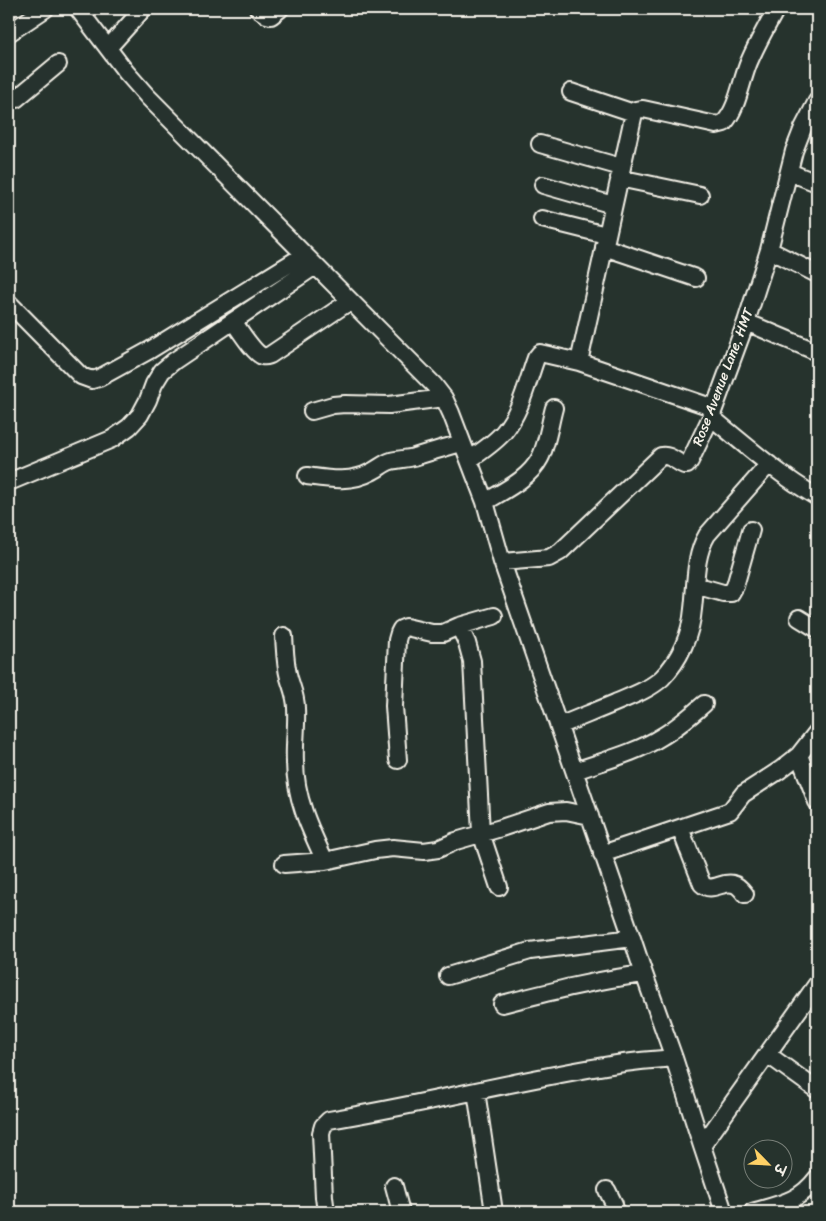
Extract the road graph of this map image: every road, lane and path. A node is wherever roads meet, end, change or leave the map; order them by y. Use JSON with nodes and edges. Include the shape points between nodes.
{"nodes":[{"id":1,"x":45,"y":9,"type":"edge"},
{"id":2,"x":78,"y":9,"type":"edge"},
{"id":3,"x":143,"y":9,"type":"edge"},
{"id":4,"x":258,"y":9,"type":"edge"},
{"id":5,"x":280,"y":9,"type":"edge"},
{"id":6,"x":776,"y":9,"type":"edge"},
{"id":7,"x":9,"y":33,"type":"edge"},
{"id":8,"x":108,"y":48,"type":"junction"},
{"id":9,"x":58,"y":64,"type":"dead end"},
{"id":10,"x":570,"y":92,"type":"dead end"},
{"id":11,"x":9,"y":99,"type":"edge"},
{"id":12,"x":817,"y":101,"type":"edge"},
{"id":13,"x":634,"y":113,"type":"junction"},
{"id":14,"x":540,"y":144,"type":"dead end"},
{"id":15,"x":620,"y":172,"type":"junction"},
{"id":16,"x":789,"y":172,"type":"junction"},
{"id":17,"x":817,"y":183,"type":"edge"},
{"id":18,"x":543,"y":185,"type":"dead end"},
{"id":19,"x":700,"y":195,"type":"dead end"},
{"id":20,"x":613,"y":205,"type":"junction"},
{"id":21,"x":542,"y":219,"type":"dead end"},
{"id":22,"x":605,"y":241,"type":"junction"},
{"id":23,"x":769,"y":250,"type":"junction"},
{"id":24,"x":309,"y":260,"type":"junction"},
{"id":25,"x":817,"y":274,"type":"edge"},
{"id":26,"x":696,"y":278,"type":"dead end"},
{"id":27,"x":350,"y":302,"type":"junction"},
{"id":28,"x":9,"y":303,"type":"edge"},
{"id":29,"x":233,"y":321,"type":"junction"},
{"id":30,"x":746,"y":322,"type":"junction"},
{"id":31,"x":817,"y":352,"type":"edge"},
{"id":32,"x":579,"y":362,"type":"junction"},
{"id":33,"x":444,"y":398,"type":"junction"},
{"id":34,"x":554,"y":408,"type":"dead end"},
{"id":35,"x":312,"y":411,"type":"dead end"},
{"id":36,"x":713,"y":413,"type":"junction"},
{"id":37,"x":462,"y":443,"type":"junction"},
{"id":38,"x":469,"y":460,"type":"junction"},
{"id":39,"x":769,"y":464,"type":"junction"},
{"id":40,"x":307,"y":476,"type":"dead end"},
{"id":41,"x":9,"y":482,"type":"edge"},
{"id":42,"x":817,"y":497,"type":"edge"},
{"id":43,"x":486,"y":502,"type":"junction"},
{"id":44,"x":751,"y":530,"type":"dead end"},
{"id":45,"x":502,"y":562,"type":"junction"},
{"id":46,"x":695,"y":585,"type":"junction"},
{"id":47,"x":494,"y":616,"type":"dead end"},
{"id":48,"x":799,"y":618,"type":"dead end"},
{"id":49,"x":459,"y":626,"type":"junction"},
{"id":50,"x":817,"y":629,"type":"edge"},
{"id":51,"x":284,"y":636,"type":"dead end"},
{"id":52,"x":704,"y":704,"type":"dead end"},
{"id":53,"x":559,"y":726,"type":"junction"},
{"id":54,"x":817,"y":732,"type":"edge"},
{"id":55,"x":798,"y":756,"type":"junction"},
{"id":56,"x":398,"y":760,"type":"dead end"},
{"id":57,"x":575,"y":771,"type":"junction"},
{"id":58,"x":817,"y":802,"type":"edge"},
{"id":59,"x":590,"y":816,"type":"junction"},
{"id":60,"x":680,"y":828,"type":"junction"},
{"id":61,"x":481,"y":833,"type":"junction"},
{"id":62,"x":602,"y":854,"type":"junction"},
{"id":63,"x":325,"y":861,"type":"junction"},
{"id":64,"x":284,"y":864,"type":"dead end"},
{"id":65,"x":499,"y":887,"type":"dead end"},
{"id":66,"x":745,"y":894,"type":"dead end"},
{"id":67,"x":632,"y":938,"type":"junction"},
{"id":68,"x":644,"y":974,"type":"junction"},
{"id":69,"x":448,"y":976,"type":"dead end"},
{"id":70,"x":817,"y":984,"type":"edge"},
{"id":71,"x":502,"y":1004,"type":"dead end"},
{"id":72,"x":767,"y":1054,"type":"junction"},
{"id":73,"x":674,"y":1058,"type":"junction"},
{"id":74,"x":817,"y":1090,"type":"edge"},
{"id":75,"x":476,"y":1092,"type":"junction"},
{"id":76,"x":702,"y":1146,"type":"junction"},
{"id":77,"x":817,"y":1178,"type":"edge"},
{"id":78,"x":394,"y":1186,"type":"dead end"},
{"id":79,"x":607,"y":1190,"type":"dead end"},
{"id":80,"x":326,"y":1212,"type":"edge"},
{"id":81,"x":401,"y":1212,"type":"edge"},
{"id":82,"x":494,"y":1212,"type":"edge"},
{"id":83,"x":615,"y":1212,"type":"edge"},
{"id":84,"x":724,"y":1212,"type":"edge"},
{"id":85,"x":752,"y":1212,"type":"edge"}],
"edges":[{"from":1,"to":7,"type":"street"},
{"from":2,"to":8,"type":"street"},
{"from":3,"to":8,"type":"street"},
{"from":4,"to":5,"type":"street","via":[[271,16]]},
{"from":6,"to":13,"type":"street","via":[[749,62],[732,111],[724,124],[642,109]]},
{"from":8,"to":24,"type":"street","via":[[148,97]]},
{"from":9,"to":11,"type":"street","via":[[16,98]]},
{"from":10,"to":13,"type":"street"},
{"from":12,"to":16,"type":"street","name":"Rose Avenue Lane, HMT","via":[[798,140]]},
{"from":13,"to":15,"type":"street"},
{"from":14,"to":15,"type":"street"},
{"from":15,"to":19,"type":"street"},
{"from":15,"to":20,"type":"street"},
{"from":16,"to":17,"type":"street"},
{"from":16,"to":23,"type":"street","name":"Rose Avenue Lane, HMT"},
{"from":18,"to":20,"type":"street"},
{"from":20,"to":22,"type":"street"},
{"from":21,"to":22,"type":"street"},
{"from":22,"to":26,"type":"street"},
{"from":22,"to":32,"type":"street"},
{"from":23,"to":25,"type":"street"},
{"from":23,"to":30,"type":"street","name":"Rose Avenue Lane, HMT"},
{"from":24,"to":27,"type":"street"},
{"from":24,"to":28,"type":"street","via":[[92,380],[81,376]]},
{"from":24,"to":29,"type":"street"},
{"from":27,"to":29,"type":"street","via":[[265,356],[255,350]]},
{"from":27,"to":33,"type":"street"},
{"from":29,"to":41,"type":"street","via":[[162,371],[140,415],[112,439]]},
{"from":30,"to":31,"type":"street"},
{"from":30,"to":36,"type":"street","name":"Rose Avenue Lane, HMT"},
{"from":32,"to":36,"type":"street"},
{"from":32,"to":38,"type":"street","via":[[540,353],[511,422],[494,442]]},
{"from":33,"to":35,"type":"street","via":[[389,405],[333,405]]},
{"from":33,"to":37,"type":"street"},
{"from":34,"to":43,"type":"street","via":[[537,463],[526,476]]},
{"from":36,"to":39,"type":"street"},
{"from":36,"to":45,"type":"street","name":"Rose Avenue Lane, HMT","via":[[687,464],[684,466],[669,456],[661,456],[560,552],[548,558]]},
{"from":37,"to":38,"type":"street"},
{"from":37,"to":40,"type":"street","via":[[390,461],[372,472],[347,480]]},
{"from":38,"to":43,"type":"street"},
{"from":39,"to":42,"type":"street"},
{"from":39,"to":46,"type":"street","via":[[707,535],[700,551]]},
{"from":43,"to":45,"type":"street"},
{"from":44,"to":46,"type":"street","via":[[731,593]]},
{"from":45,"to":53,"type":"street"},
{"from":46,"to":53,"type":"street","via":[[687,637],[678,658],[662,678],[640,692]]},
{"from":47,"to":49,"type":"street"},
{"from":48,"to":50,"type":"street"},
{"from":49,"to":56,"type":"street","via":[[438,633],[406,628],[399,633],[394,706]]},
{"from":49,"to":61,"type":"street","via":[[472,661]]},
{"from":51,"to":63,"type":"street","via":[[296,708],[298,795]]},
{"from":52,"to":57,"type":"street","via":[[660,738],[636,750]]},
{"from":53,"to":57,"type":"street"},
{"from":54,"to":55,"type":"street"},
{"from":55,"to":58,"type":"street"},
{"from":55,"to":60,"type":"street","via":[[744,794],[730,810]]},
{"from":57,"to":59,"type":"street"},
{"from":59,"to":61,"type":"street","via":[[566,811],[549,812]]},
{"from":59,"to":62,"type":"street"},
{"from":60,"to":62,"type":"street"},
{"from":60,"to":66,"type":"street","via":[[702,884],[710,888],[732,884]]},
{"from":61,"to":63,"type":"street","via":[[438,849],[393,848]]},
{"from":61,"to":65,"type":"street"},
{"from":62,"to":67,"type":"street"},
{"from":63,"to":64,"type":"street"},
{"from":67,"to":68,"type":"street"},
{"from":67,"to":69,"type":"street","via":[[530,952]]},
{"from":68,"to":71,"type":"street","via":[[611,978]]},
{"from":68,"to":73,"type":"street"},
{"from":70,"to":72,"type":"street"},
{"from":72,"to":74,"type":"street"},
{"from":72,"to":76,"type":"street"},
{"from":73,"to":75,"type":"street","via":[[619,1063]]},
{"from":73,"to":76,"type":"street"},
{"from":75,"to":80,"type":"street","via":[[329,1120],[321,1133]]},
{"from":75,"to":82,"type":"street"},
{"from":76,"to":84,"type":"street"},
{"from":77,"to":85,"type":"street","via":[[801,1195]]},
{"from":78,"to":81,"type":"street"},
{"from":79,"to":83,"type":"street"}]}
